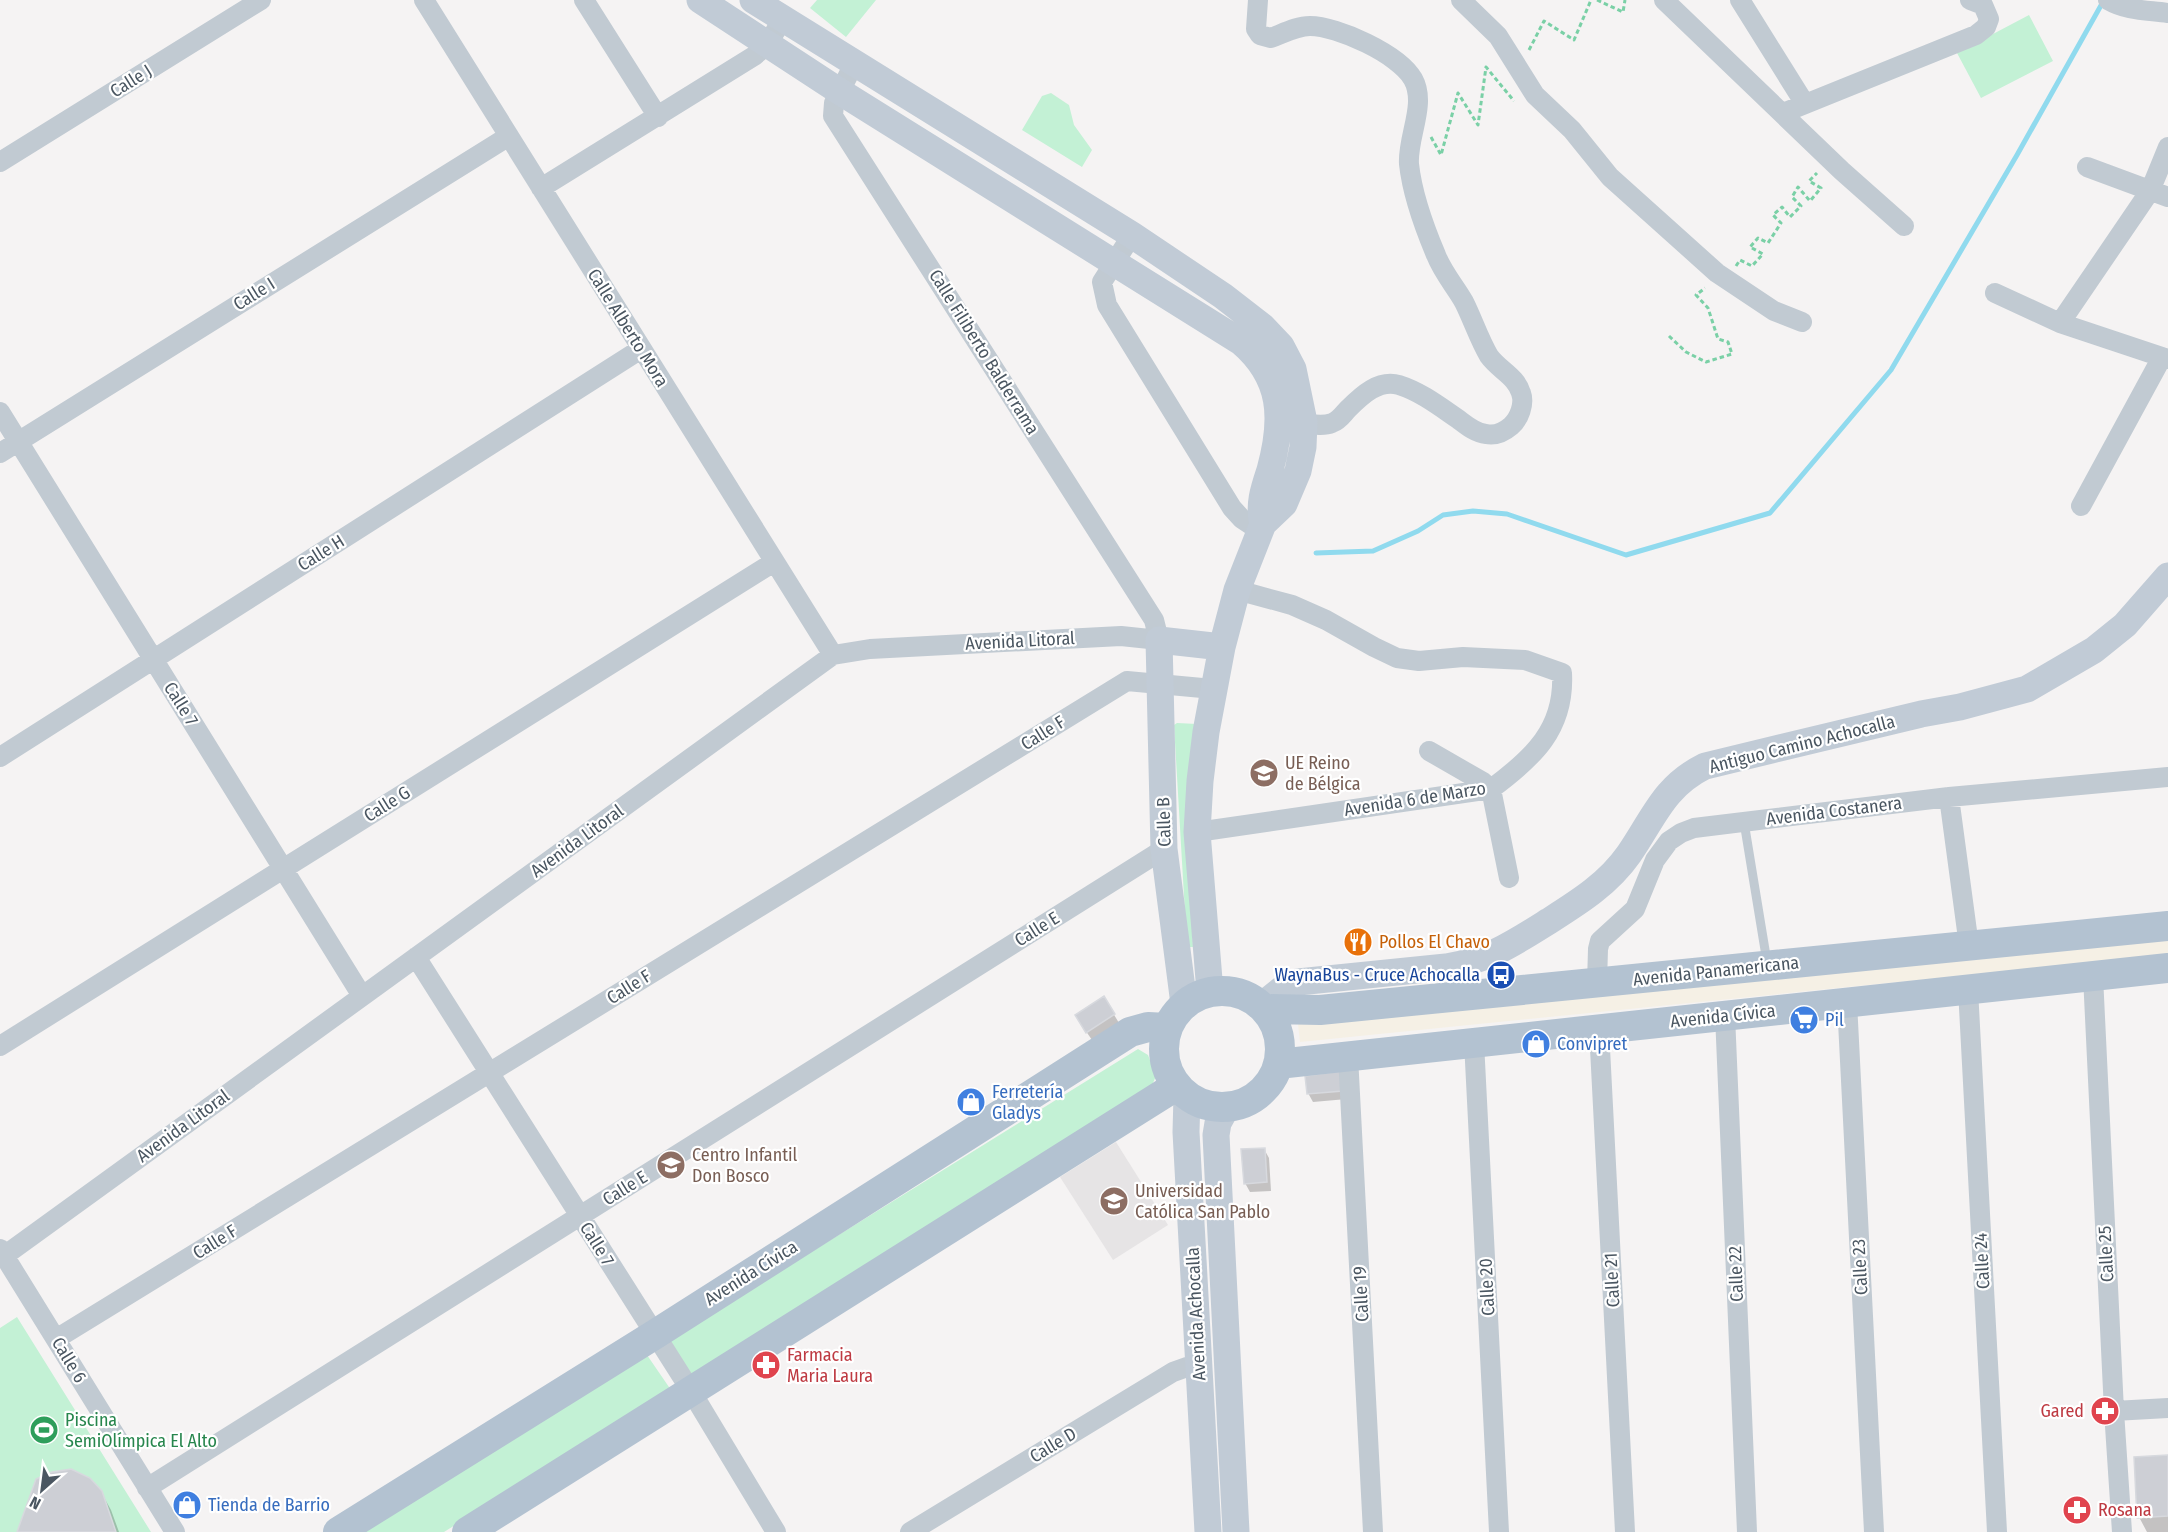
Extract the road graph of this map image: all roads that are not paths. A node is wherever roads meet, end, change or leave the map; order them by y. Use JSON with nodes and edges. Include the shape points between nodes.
{"nodes":[{"id":1,"x":261,"y":0,"type":"edge"},
{"id":2,"x":424,"y":0,"type":"edge"},
{"id":3,"x":584,"y":0,"type":"edge"},
{"id":4,"x":700,"y":0,"type":"edge"},
{"id":5,"x":753,"y":0,"type":"edge"},
{"id":6,"x":1258,"y":0,"type":"edge"},
{"id":7,"x":1461,"y":0,"type":"edge"},
{"id":8,"x":1664,"y":0,"type":"edge"},
{"id":9,"x":1740,"y":0,"type":"edge"},
{"id":10,"x":1971,"y":0,"type":"edge"},
{"id":11,"x":2108,"y":0,"type":"edge"},
{"id":12,"x":2168,"y":13,"type":"edge"},
{"id":13,"x":782,"y":20,"type":"junction"},
{"id":14,"x":766,"y":45,"type":"junction"},
{"id":15,"x":854,"y":64,"type":"junction"},
{"id":16,"x":839,"y":91,"type":"junction"},
{"id":17,"x":1805,"y":104,"type":"junction"},
{"id":18,"x":1784,"y":113,"type":"junction"},
{"id":19,"x":658,"y":117,"type":"junction"},
{"id":20,"x":508,"y":136,"type":"junction"},
{"id":21,"x":2168,"y":147,"type":"edge"},
{"id":22,"x":0,"y":162,"type":"edge"},
{"id":23,"x":2087,"y":167,"type":"dead end"},
{"id":24,"x":541,"y":188,"type":"junction"},
{"id":25,"x":2159,"y":194,"type":"edge"},
{"id":26,"x":1904,"y":226,"type":"dead end"},
{"id":27,"x":1132,"y":235,"type":"junction"},
{"id":28,"x":1114,"y":263,"type":"junction"},
{"id":29,"x":1995,"y":293,"type":"dead end"},
{"id":30,"x":1802,"y":322,"type":"dead end"},
{"id":31,"x":2060,"y":323,"type":"junction"},
{"id":32,"x":641,"y":350,"type":"junction"},
{"id":33,"x":2165,"y":358,"type":"edge"},
{"id":34,"x":0,"y":412,"type":"edge"},
{"id":35,"x":1292,"y":422,"type":"junction"},
{"id":36,"x":18,"y":441,"type":"junction"},
{"id":37,"x":0,"y":453,"type":"edge"},
{"id":38,"x":2081,"y":506,"type":"dead end"},
{"id":39,"x":1262,"y":528,"type":"junction"},
{"id":40,"x":774,"y":562,"type":"junction"},
{"id":41,"x":2168,"y":576,"type":"edge"},
{"id":42,"x":1237,"y":590,"type":"junction"},
{"id":43,"x":1159,"y":640,"type":"junction"},
{"id":44,"x":1222,"y":647,"type":"junction"},
{"id":45,"x":833,"y":655,"type":"junction"},
{"id":46,"x":154,"y":659,"type":"junction"},
{"id":47,"x":1161,"y":683,"type":"junction"},
{"id":48,"x":1213,"y":689,"type":"junction"},
{"id":49,"x":1429,"y":751,"type":"dead end"},
{"id":50,"x":0,"y":757,"type":"edge"},
{"id":51,"x":2168,"y":777,"type":"edge"},
{"id":52,"x":1491,"y":789,"type":"junction"},
{"id":53,"x":1949,"y":798,"type":"junction"},
{"id":54,"x":1744,"y":822,"type":"junction"},
{"id":55,"x":1197,"y":832,"type":"junction"},
{"id":56,"x":1164,"y":849,"type":"junction"},
{"id":57,"x":284,"y":869,"type":"junction"},
{"id":58,"x":1509,"y":878,"type":"dead end"},
{"id":59,"x":2168,"y":926,"type":"edge"},
{"id":60,"x":1969,"y":946,"type":"junction"},
{"id":61,"x":416,"y":957,"type":"junction"},
{"id":62,"x":1768,"y":966,"type":"junction"},
{"id":63,"x":2168,"y":968,"type":"edge"},
{"id":64,"x":2093,"y":976,"type":"junction"},
{"id":65,"x":1597,"y":983,"type":"junction"},
{"id":66,"x":1968,"y":989,"type":"junction"},
{"id":67,"x":362,"y":996,"type":"junction"},
{"id":68,"x":1197,"y":998,"type":"junction"},
{"id":69,"x":1847,"y":1002,"type":"junction"},
{"id":70,"x":1263,"y":1008,"type":"junction"},
{"id":71,"x":1725,"y":1015,"type":"junction"},
{"id":72,"x":1167,"y":1028,"type":"junction"},
{"id":73,"x":1599,"y":1029,"type":"junction"},
{"id":74,"x":1474,"y":1042,"type":"junction"},
{"id":75,"x":0,"y":1046,"type":"edge"},
{"id":76,"x":1348,"y":1056,"type":"junction"},
{"id":77,"x":1278,"y":1064,"type":"junction"},
{"id":78,"x":490,"y":1072,"type":"junction"},
{"id":79,"x":1182,"y":1091,"type":"junction"},
{"id":80,"x":1227,"y":1107,"type":"junction"},
{"id":81,"x":579,"y":1217,"type":"junction"},
{"id":82,"x":2,"y":1252,"type":"edge"},
{"id":83,"x":654,"y":1335,"type":"junction"},
{"id":84,"x":56,"y":1339,"type":"junction"},
{"id":85,"x":1199,"y":1366,"type":"junction"},
{"id":86,"x":691,"y":1391,"type":"junction"},
{"id":87,"x":2168,"y":1408,"type":"edge"},
{"id":88,"x":2114,"y":1411,"type":"junction"},
{"id":89,"x":147,"y":1488,"type":"junction"},
{"id":90,"x":175,"y":1532,"type":"edge"},
{"id":91,"x":338,"y":1532,"type":"edge"},
{"id":92,"x":467,"y":1532,"type":"edge"},
{"id":93,"x":776,"y":1532,"type":"edge"},
{"id":94,"x":910,"y":1532,"type":"edge"},
{"id":95,"x":1208,"y":1532,"type":"edge"},
{"id":96,"x":1236,"y":1532,"type":"edge"},
{"id":97,"x":1373,"y":1532,"type":"edge"},
{"id":98,"x":1499,"y":1532,"type":"edge"},
{"id":99,"x":1625,"y":1532,"type":"edge"},
{"id":100,"x":1747,"y":1532,"type":"edge"},
{"id":101,"x":1874,"y":1532,"type":"edge"},
{"id":102,"x":1997,"y":1532,"type":"edge"},
{"id":103,"x":2122,"y":1532,"type":"edge"}],
"edges":[{"from":1,"to":22,"type":"street","name":"Calle J"},
{"from":2,"to":20,"type":"street","name":"Calle Alberto Mora"},
{"from":3,"to":19,"type":"street"},
{"from":4,"to":14,"type":"street"},
{"from":5,"to":13,"type":"street"},
{"from":6,"to":35,"type":"street","via":[[1255,22],[1260,35],[1271,38],[1308,26],[1339,32],[1390,55],[1413,78],[1417,93],[1409,163],[1432,245],[1490,357],[1513,379],[1522,395],[1521,410],[1511,427],[1486,435],[1421,394],[1385,383],[1371,389],[1330,424]]},
{"from":7,"to":30,"type":"street","via":[[1498,36],[1535,95],[1572,129],[1610,177],[1725,279],[1774,311]]},
{"from":8,"to":18,"type":"street"},
{"from":9,"to":17,"type":"street"},
{"from":10,"to":17,"type":"street","via":[[1983,5],[1989,19],[1976,35]]},
{"from":11,"to":12,"type":"street","via":[[2128,9]]},
{"from":13,"to":14,"type":"street"},
{"from":13,"to":15,"type":"street"},
{"from":14,"to":16,"type":"street"},
{"from":14,"to":19,"type":"street"},
{"from":15,"to":16,"type":"street","name":"Calle Filiberto Balderrama"},
{"from":15,"to":27,"type":"street"},
{"from":16,"to":28,"type":"street"},
{"from":16,"to":43,"type":"street","name":"Calle Filiberto Balderrama","via":[[833,116],[1154,620]]},
{"from":17,"to":18,"type":"street"},
{"from":18,"to":26,"type":"street"},
{"from":19,"to":24,"type":"street"},
{"from":20,"to":24,"type":"street","name":"Calle Alberto Mora"},
{"from":20,"to":36,"type":"street","name":"Calle I"},
{"from":21,"to":25,"type":"street"},
{"from":23,"to":25,"type":"street"},
{"from":24,"to":32,"type":"street","name":"Calle Alberto Mora"},
{"from":25,"to":31,"type":"street"},
{"from":27,"to":28,"type":"street"},
{"from":27,"to":35,"type":"street","via":[[1223,296],[1281,346],[1293,369]]},
{"from":28,"to":35,"type":"street","via":[[1250,350],[1271,380],[1279,408]]},
{"from":28,"to":39,"type":"street","via":[[1102,282],[1107,305],[1232,508],[1242,519]]},
{"from":29,"to":31,"type":"street"},
{"from":31,"to":33,"type":"street"},
{"from":32,"to":40,"type":"street","name":"Calle Alberto Mora"},
{"from":32,"to":46,"type":"street","name":"Calle H"},
{"from":33,"to":38,"type":"street"},
{"from":34,"to":36,"type":"street","name":"Calle 7"},
{"from":35,"to":39,"type":"street","via":[[1303,447],[1298,471],[1284,504]]},
{"from":36,"to":37,"type":"street","name":"Calle I"},
{"from":36,"to":46,"type":"street","name":"Calle 7"},
{"from":39,"to":42,"type":"street","name":"Calle B"},
{"from":40,"to":45,"type":"street","name":"Calle Alberto Mora"},
{"from":40,"to":57,"type":"street","name":"Calle G"},
{"from":41,"to":70,"type":"street","name":"Antiguo Camino Achocalla","via":[[2118,632],[2068,667],[2027,689],[1705,766],[1687,775],[1649,819],[1612,875],[1588,897],[1504,950],[1468,964],[1298,982],[1281,990]]},
{"from":42,"to":44,"type":"street","name":"Calle B"},
{"from":42,"to":52,"type":"street","name":"Avenida 6 de Marzo","via":[[1292,605],[1397,658],[1525,660],[1562,673],[1559,713],[1549,733],[1529,759]]},
{"from":43,"to":44,"type":"street","name":"Avenida Litoral"},
{"from":43,"to":45,"type":"street","name":"Avenida Litoral","via":[[1121,636],[870,649]]},
{"from":43,"to":47,"type":"street","name":"Calle B"},
{"from":44,"to":48,"type":"street","name":"Calle B"},
{"from":45,"to":61,"type":"street","name":"Avenida Litoral"},
{"from":46,"to":50,"type":"street","name":"Calle H"},
{"from":46,"to":57,"type":"street","name":"Calle 7"},
{"from":47,"to":48,"type":"street","name":"Calle F"},
{"from":47,"to":56,"type":"street","name":"Calle B"},
{"from":47,"to":78,"type":"street","name":"Calle F","via":[[1128,681]]},
{"from":48,"to":55,"type":"street","name":"Calle B"},
{"from":49,"to":52,"type":"street"},
{"from":51,"to":53,"type":"street","name":"Avenida Costanera"},
{"from":52,"to":55,"type":"street","name":"Avenida 6 de Marzo"},
{"from":52,"to":58,"type":"street"},
{"from":53,"to":54,"type":"street","name":"Avenida Costanera"},
{"from":53,"to":60,"type":"street"},
{"from":54,"to":62,"type":"lane"},
{"from":54,"to":65,"type":"street","name":"Avenida Costanera","via":[[1694,828],[1670,841],[1655,860],[1635,909],[1600,941]]},
{"from":55,"to":68,"type":"street","name":"Calle B"},
{"from":56,"to":68,"type":"street","name":"Calle B"},
{"from":56,"to":81,"type":"street","name":"Calle E"},
{"from":57,"to":67,"type":"street","name":"Calle 7"},
{"from":57,"to":75,"type":"street","name":"Calle G"},
{"from":59,"to":60,"type":"main road","name":"Avenida Panamericana"},
{"from":60,"to":62,"type":"main road","name":"Avenida Panamericana"},
{"from":61,"to":67,"type":"street","name":"Avenida Litoral"},
{"from":61,"to":78,"type":"street","name":"Calle 7"},
{"from":62,"to":65,"type":"main road","name":"Avenida Panamericana"},
{"from":63,"to":64,"type":"main road","name":"Avenida Cívica"},
{"from":64,"to":66,"type":"main road","name":"Avenida Cívica"},
{"from":64,"to":88,"type":"street","name":"Calle 25"},
{"from":65,"to":70,"type":"main road","name":"Avenida Panamericana","via":[[1320,1010]]},
{"from":66,"to":69,"type":"main road","name":"Avenida Cívica"},
{"from":66,"to":102,"type":"street","name":"Calle 24"},
{"from":67,"to":82,"type":"street","name":"Avenida Litoral"},
{"from":68,"to":70,"type":"main road","via":[[1225,990]]},
{"from":68,"to":72,"type":"main road","via":[[1175,1013]]},
{"from":69,"to":71,"type":"main road","name":"Avenida Cívica"},
{"from":69,"to":101,"type":"street","name":"Calle 23"},
{"from":70,"to":77,"type":"main road","via":[[1280,1040]]},
{"from":71,"to":73,"type":"main road","name":"Avenida Cívica"},
{"from":71,"to":100,"type":"street","name":"Calle 22"},
{"from":72,"to":79,"type":"main road","via":[[1164,1060]]},
{"from":72,"to":83,"type":"main road","name":"Avenida Cívica","via":[[1148,1027],[1130,1032]]},
{"from":73,"to":74,"type":"main road","name":"Avenida Cívica"},
{"from":73,"to":99,"type":"street","name":"Calle 21"},
{"from":74,"to":76,"type":"main road","name":"Avenida Cívica"},
{"from":74,"to":98,"type":"street","name":"Calle 20"},
{"from":76,"to":77,"type":"main road","name":"Avenida Cívica"},
{"from":76,"to":97,"type":"street","name":"Calle 19"},
{"from":77,"to":80,"type":"main road","via":[[1271,1081],[1257,1096]]},
{"from":78,"to":81,"type":"street","name":"Calle 7"},
{"from":78,"to":84,"type":"street","name":"Calle F"},
{"from":79,"to":80,"type":"main road","via":[[1206,1105]]},
{"from":79,"to":85,"type":"street","name":"Avenida Achocalla"},
{"from":79,"to":86,"type":"main road"},
{"from":80,"to":96,"type":"street","name":"Avenida Achocalla","via":[[1216,1135]]},
{"from":81,"to":83,"type":"street","name":"Calle 7"},
{"from":81,"to":89,"type":"street","name":"Calle E"},
{"from":82,"to":84,"type":"street","name":"Calle 6"},
{"from":83,"to":86,"type":"street","name":"Calle 7"},
{"from":83,"to":91,"type":"main road","name":"Avenida Cívica"},
{"from":84,"to":89,"type":"street","name":"Calle 6"},
{"from":85,"to":94,"type":"street","name":"Calle D","via":[[1173,1372]]},
{"from":85,"to":95,"type":"street","name":"Avenida Achocalla"},
{"from":86,"to":92,"type":"main road"},
{"from":86,"to":93,"type":"street","name":"Calle 7"},
{"from":87,"to":88,"type":"street"},
{"from":88,"to":103,"type":"street","name":"Calle 25"},
{"from":89,"to":90,"type":"street","name":"Calle 6"}]}
